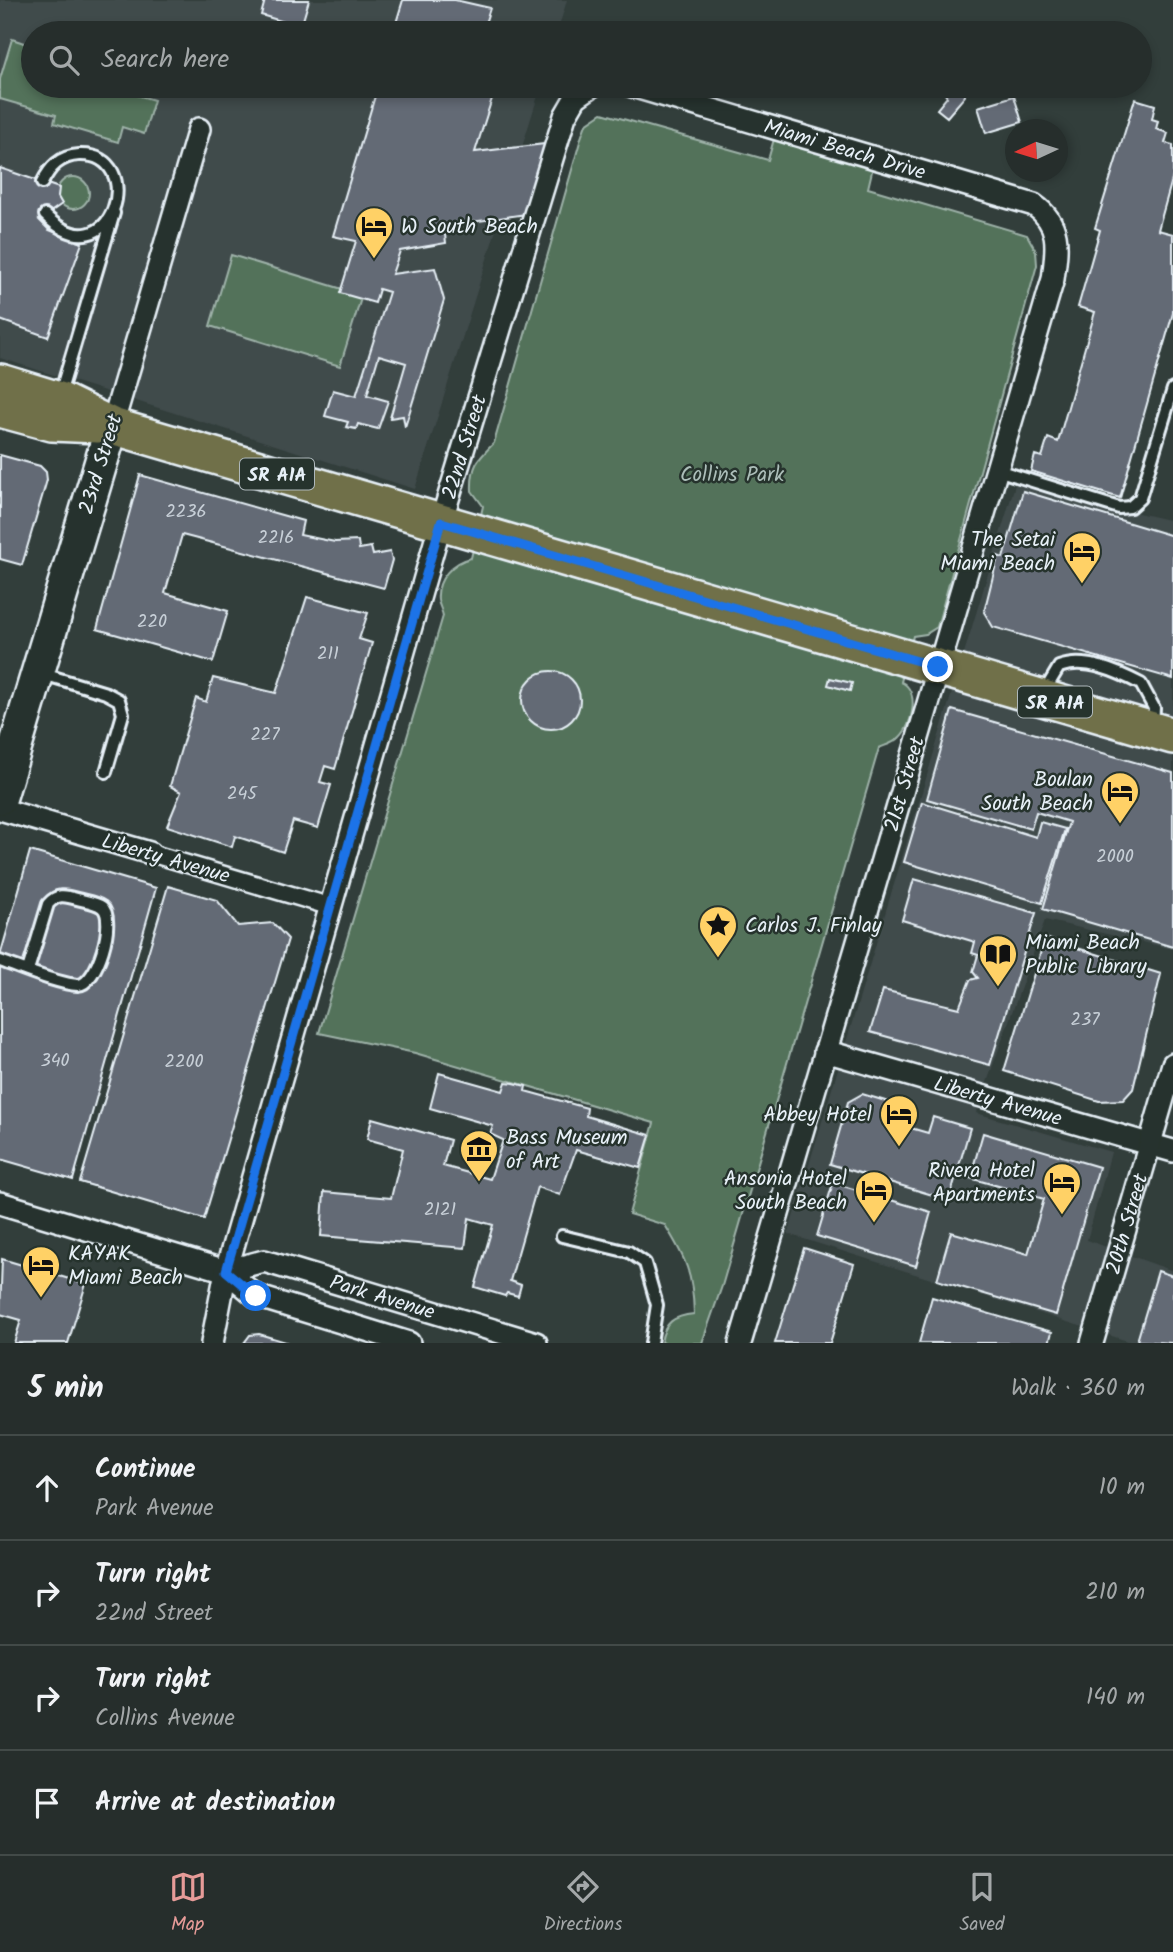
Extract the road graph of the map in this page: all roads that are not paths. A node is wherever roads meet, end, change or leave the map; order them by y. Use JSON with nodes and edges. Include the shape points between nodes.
{"nodes":[{"id":1,"x":575,"y":98,"type":"edge"},
{"id":2,"x":673,"y":98,"type":"edge"},
{"id":3,"x":199,"y":129,"type":"dead end"},
{"id":4,"x":42,"y":183,"type":"dead end"},
{"id":5,"x":114,"y":213,"type":"junction"},
{"id":6,"x":45,"y":215,"type":"dead end"},
{"id":7,"x":1054,"y":223,"type":"joint"},
{"id":8,"x":0,"y":382,"type":"edge"},
{"id":9,"x":1173,"y":389,"type":"edge"},
{"id":10,"x":0,"y":409,"type":"edge"},
{"id":11,"x":55,"y":411,"type":"junction"},
{"id":12,"x":112,"y":426,"type":"junction"},
{"id":13,"x":997,"y":470,"type":"junction"},
{"id":14,"x":441,"y":522,"type":"junction"},
{"id":15,"x":938,"y":667,"type":"junction"},
{"id":16,"x":38,"y":673,"type":"junction"},
{"id":17,"x":1163,"y":733,"type":"edge"},
{"id":18,"x":106,"y":772,"type":"dead end"},
{"id":19,"x":0,"y":798,"type":"edge"},
{"id":20,"x":0,"y":809,"type":"edge"},
{"id":21,"x":150,"y":853,"type":"joint"},
{"id":22,"x":332,"y":907,"type":"junction"},
{"id":23,"x":0,"y":961,"type":"edge"},
{"id":24,"x":28,"y":970,"type":"junction"},
{"id":25,"x":825,"y":1051,"type":"junction"},
{"id":26,"x":1173,"y":1064,"type":"edge"},
{"id":27,"x":1150,"y":1144,"type":"junction"},
{"id":28,"x":1173,"y":1151,"type":"edge"},
{"id":29,"x":0,"y":1203,"type":"edge"},
{"id":30,"x":562,"y":1236,"type":"dead end"},
{"id":31,"x":226,"y":1271,"type":"junction"},
{"id":32,"x":212,"y":1343,"type":"edge"},
{"id":33,"x":409,"y":1343,"type":"edge"},
{"id":34,"x":537,"y":1343,"type":"edge"},
{"id":35,"x":651,"y":1343,"type":"edge"},
{"id":36,"x":740,"y":1343,"type":"edge"},
{"id":37,"x":1093,"y":1343,"type":"edge"}],
"edges":[{"from":1,"to":14,"type":"street","name":"22nd Street","via":[[565,116]]},
{"from":2,"to":7,"type":"street","name":"Miami Beach Drive","via":[[1034,205]]},
{"from":3,"to":12,"type":"street","name":"23rd Street"},
{"from":4,"to":5,"type":"lane","via":[[59,161],[83,155],[96,158],[114,176],[118,188]]},
{"from":5,"to":6,"type":"lane","via":[[95,231],[82,234],[57,227]]},
{"from":5,"to":11,"type":"lane"},
{"from":7,"to":13,"type":"street","name":"21st Street","via":[[1053,279]]},
{"from":8,"to":11,"type":"main road","number":"SR A1A"},
{"from":9,"to":13,"type":"lane","via":[[1140,498],[1130,507],[1119,508]]},
{"from":10,"to":11,"type":"main road","number":"SR A1A"},
{"from":11,"to":12,"type":"main road","number":"SR A1A"},
{"from":12,"to":14,"type":"main road","number":"SR A1A"},
{"from":12,"to":16,"type":"main road","name":"23rd Street"},
{"from":13,"to":15,"type":"street","name":"21st Street"},
{"from":14,"to":15,"type":"main road","number":"SR A1A"},
{"from":14,"to":22,"type":"street","name":"22nd Street"},
{"from":15,"to":17,"type":"main road","number":"SR A1A"},
{"from":15,"to":25,"type":"street","name":"21st Street"},
{"from":16,"to":18,"type":"lane","via":[[119,700],[123,714]]},
{"from":16,"to":19,"type":"main road","name":"23rd Street"},
{"from":20,"to":21,"type":"street","name":"Liberty Avenue"},
{"from":21,"to":22,"type":"street","name":"Liberty Avenue"},
{"from":22,"to":31,"type":"street","name":"22nd Street"},
{"from":23,"to":24,"type":"lane"},
{"from":24,"to":24,"type":"lane","via":[[76,985],[86,983],[93,976],[109,925],[108,914],[101,906],[65,895],[55,897],[48,904]]},
{"from":25,"to":27,"type":"street","name":"Liberty Avenue"},
{"from":25,"to":36,"type":"street","name":"21st Street"},
{"from":26,"to":27,"type":"street","name":"20th Street"},
{"from":27,"to":28,"type":"street","name":"Liberty Avenue"},
{"from":27,"to":37,"type":"street","name":"20th Street"},
{"from":29,"to":31,"type":"street","name":"Park Avenue"},
{"from":30,"to":35,"type":"lane","via":[[629,1252],[645,1263],[657,1305]]},
{"from":31,"to":32,"type":"street","name":"22nd Street"},
{"from":31,"to":33,"type":"street","name":"Park Avenue","via":[[256,1296]]},
{"from":31,"to":34,"type":"street","name":"Park Avenue","via":[[264,1261]]}]}
